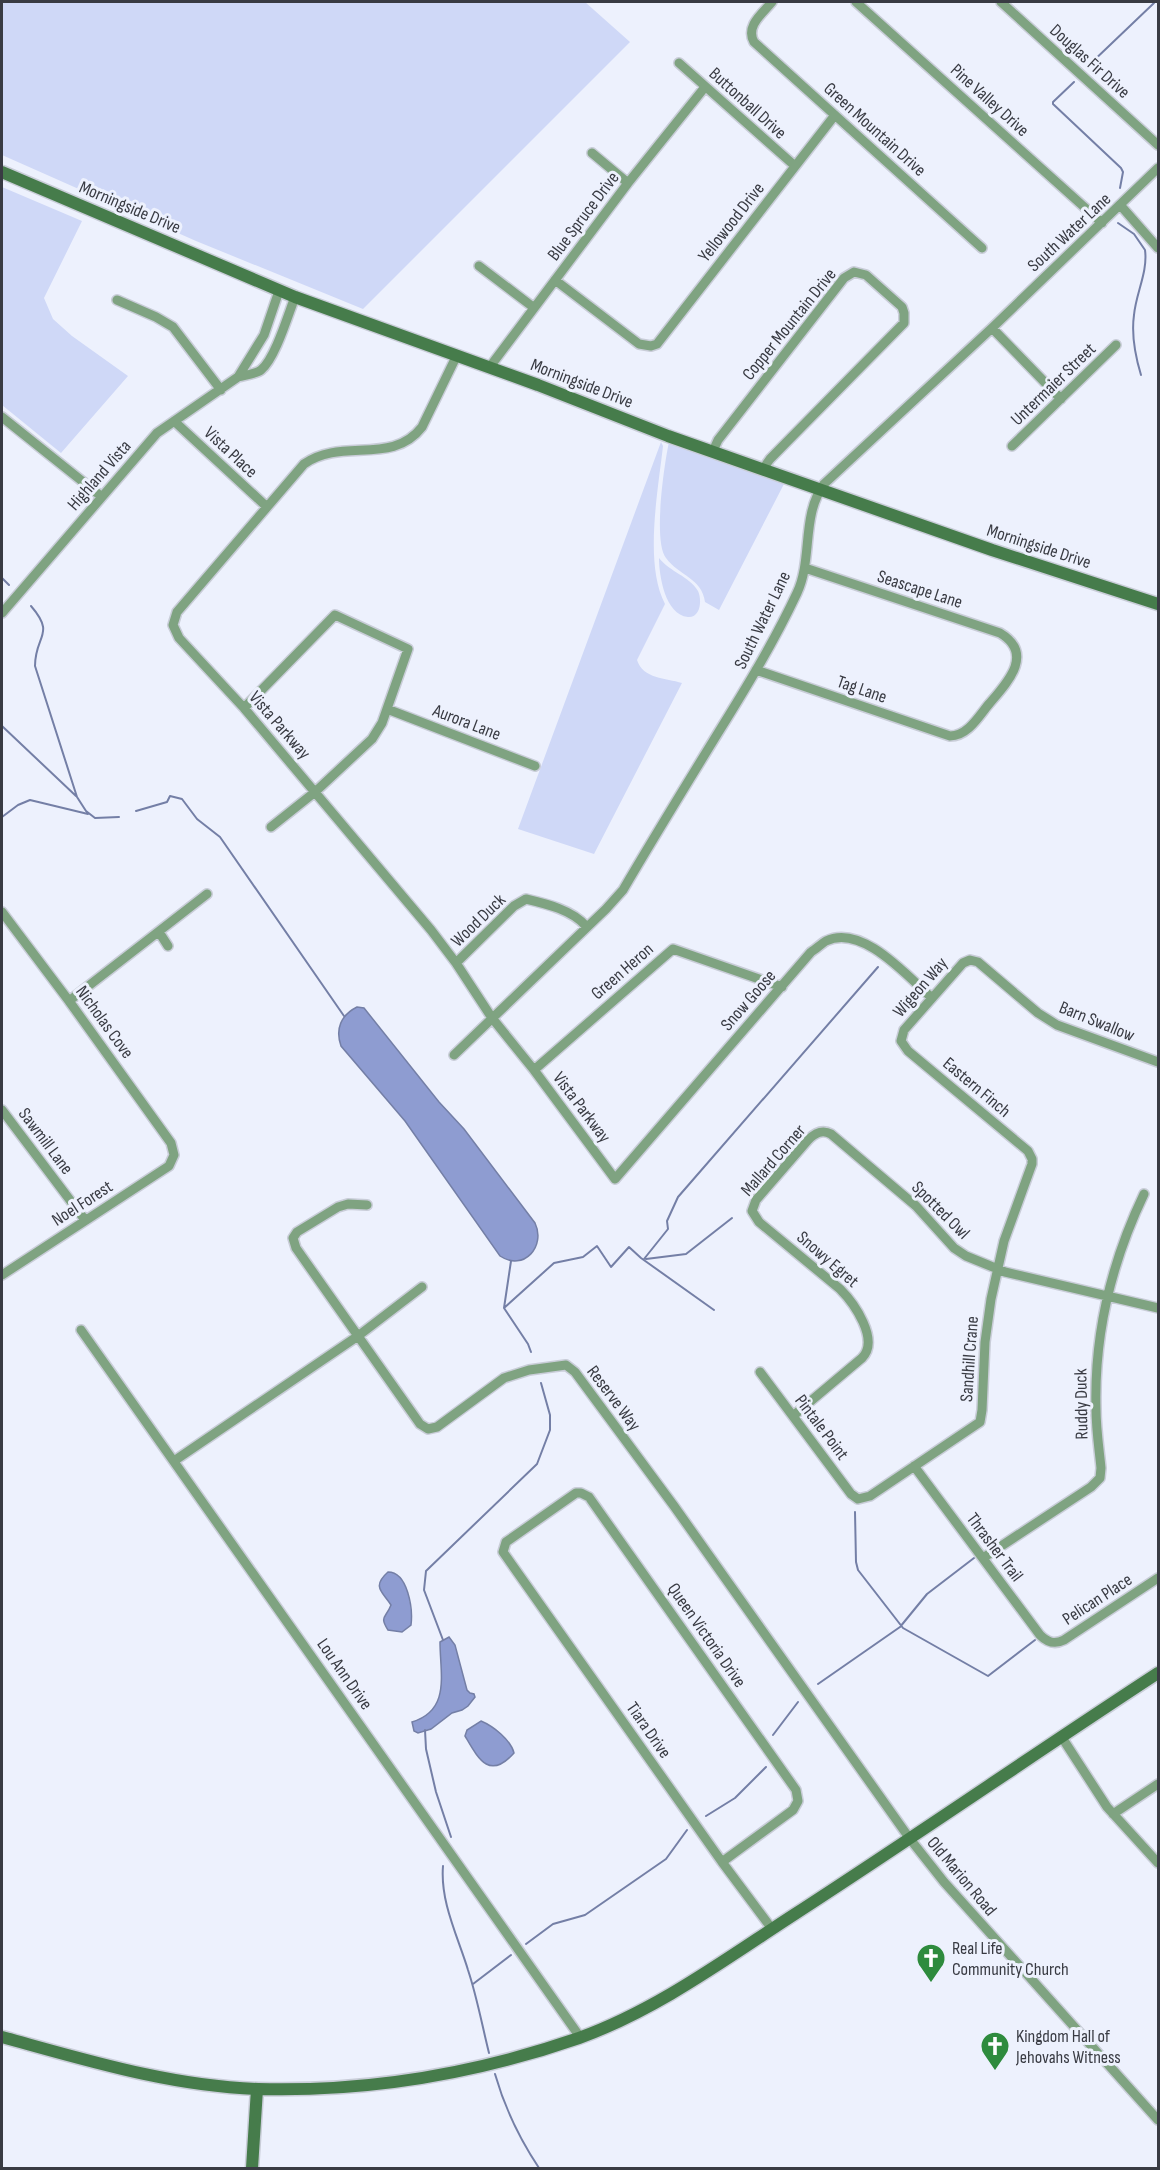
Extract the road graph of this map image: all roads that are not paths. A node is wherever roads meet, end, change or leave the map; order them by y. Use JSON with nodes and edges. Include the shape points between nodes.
{"nodes":[{"id":1,"x":772,"y":2,"type":"edge"},
{"id":2,"x":856,"y":2,"type":"edge"},
{"id":3,"x":1000,"y":2,"type":"edge"},
{"id":4,"x":679,"y":63,"type":"dead end"},
{"id":5,"x":705,"y":87,"type":"junction"},
{"id":6,"x":835,"y":115,"type":"junction"},
{"id":7,"x":1158,"y":145,"type":"edge"},
{"id":8,"x":592,"y":153,"type":"dead end"},
{"id":9,"x":795,"y":166,"type":"junction"},
{"id":10,"x":1158,"y":168,"type":"edge"},
{"id":11,"x":2,"y":172,"type":"edge"},
{"id":12,"x":628,"y":183,"type":"junction"},
{"id":13,"x":1121,"y":206,"type":"junction"},
{"id":14,"x":1102,"y":223,"type":"junction"},
{"id":15,"x":982,"y":248,"type":"dead end"},
{"id":16,"x":1158,"y":248,"type":"edge"},
{"id":17,"x":479,"y":266,"type":"dead end"},
{"id":18,"x":555,"y":279,"type":"junction"},
{"id":19,"x":279,"y":291,"type":"junction"},
{"id":20,"x":295,"y":297,"type":"junction"},
{"id":21,"x":117,"y":300,"type":"dead end"},
{"id":22,"x":533,"y":307,"type":"junction"},
{"id":23,"x":992,"y":328,"type":"junction"},
{"id":24,"x":1116,"y":345,"type":"dead end"},
{"id":25,"x":457,"y":355,"type":"junction"},
{"id":26,"x":489,"y":368,"type":"junction"},
{"id":27,"x":238,"y":377,"type":"junction"},
{"id":28,"x":221,"y":390,"type":"junction"},
{"id":29,"x":1061,"y":399,"type":"junction"},
{"id":30,"x":2,"y":417,"type":"edge"},
{"id":31,"x":174,"y":421,"type":"junction"},
{"id":32,"x":1012,"y":446,"type":"dead end"},
{"id":33,"x":714,"y":451,"type":"junction"},
{"id":34,"x":763,"y":469,"type":"junction"},
{"id":35,"x":820,"y":489,"type":"junction"},
{"id":36,"x":102,"y":497,"type":"junction"},
{"id":37,"x":267,"y":507,"type":"junction"},
{"id":38,"x":805,"y":568,"type":"junction"},
{"id":39,"x":1158,"y":604,"type":"edge"},
{"id":40,"x":2,"y":613,"type":"edge"},
{"id":41,"x":756,"y":670,"type":"junction"},
{"id":42,"x":244,"y":708,"type":"junction"},
{"id":43,"x":387,"y":709,"type":"junction"},
{"id":44,"x":957,"y":736,"type":"joint"},
{"id":45,"x":535,"y":766,"type":"dead end"},
{"id":46,"x":315,"y":792,"type":"junction"},
{"id":47,"x":271,"y":827,"type":"dead end"},
{"id":48,"x":207,"y":894,"type":"dead end"},
{"id":49,"x":2,"y":912,"type":"edge"},
{"id":50,"x":586,"y":926,"type":"junction"},
{"id":51,"x":159,"y":932,"type":"junction"},
{"id":52,"x":168,"y":946,"type":"dead end"},
{"id":53,"x":970,"y":960,"type":"joint"},
{"id":54,"x":456,"y":963,"type":"junction"},
{"id":55,"x":782,"y":987,"type":"junction"},
{"id":56,"x":932,"y":998,"type":"junction"},
{"id":57,"x":69,"y":1000,"type":"junction"},
{"id":58,"x":492,"y":1018,"type":"junction"},
{"id":59,"x":901,"y":1041,"type":"joint"},
{"id":60,"x":454,"y":1055,"type":"dead end"},
{"id":61,"x":1158,"y":1062,"type":"edge"},
{"id":62,"x":534,"y":1070,"type":"junction"},
{"id":63,"x":2,"y":1110,"type":"edge"},
{"id":64,"x":5,"y":1123,"type":"edge"},
{"id":65,"x":820,"y":1132,"type":"joint"},
{"id":66,"x":174,"y":1155,"type":"joint"},
{"id":67,"x":1032,"y":1159,"type":"joint"},
{"id":68,"x":615,"y":1179,"type":"joint"},
{"id":69,"x":1144,"y":1194,"type":"dead end"},
{"id":70,"x":367,"y":1205,"type":"dead end"},
{"id":71,"x":752,"y":1211,"type":"joint"},
{"id":72,"x":85,"y":1220,"type":"junction"},
{"id":73,"x":997,"y":1270,"type":"junction"},
{"id":74,"x":2,"y":1275,"type":"edge"},
{"id":75,"x":422,"y":1287,"type":"dead end"},
{"id":76,"x":1107,"y":1297,"type":"junction"},
{"id":77,"x":1158,"y":1308,"type":"edge"},
{"id":78,"x":81,"y":1330,"type":"dead end"},
{"id":79,"x":358,"y":1336,"type":"junction"},
{"id":80,"x":760,"y":1372,"type":"dead end"},
{"id":81,"x":793,"y":1416,"type":"junction"},
{"id":82,"x":174,"y":1461,"type":"junction"},
{"id":83,"x":915,"y":1466,"type":"junction"},
{"id":84,"x":858,"y":1500,"type":"joint"},
{"id":85,"x":503,"y":1548,"type":"joint"},
{"id":86,"x":983,"y":1558,"type":"junction"},
{"id":87,"x":1158,"y":1578,"type":"edge"},
{"id":88,"x":1052,"y":1643,"type":"joint"},
{"id":89,"x":1158,"y":1673,"type":"edge"},
{"id":90,"x":1061,"y":1736,"type":"junction"},
{"id":91,"x":1158,"y":1784,"type":"edge"},
{"id":92,"x":1113,"y":1814,"type":"junction"},
{"id":93,"x":910,"y":1839,"type":"junction"},
{"id":94,"x":722,"y":1862,"type":"junction"},
{"id":95,"x":1158,"y":1863,"type":"edge"},
{"id":96,"x":772,"y":1929,"type":"junction"},
{"id":97,"x":580,"y":2037,"type":"junction"},
{"id":98,"x":2,"y":2038,"type":"edge"},
{"id":99,"x":256,"y":2089,"type":"junction"},
{"id":100,"x":1158,"y":2120,"type":"edge"},
{"id":101,"x":252,"y":2169,"type":"edge"}],
"edges":[{"from":1,"to":6,"type":"street","name":"Green Mountain Drive","via":[[754,23],[754,42]]},
{"from":2,"to":14,"type":"street","name":"Pine Valley Drive"},
{"from":3,"to":7,"type":"street","name":"Douglas Fir Drive"},
{"from":4,"to":5,"type":"street","name":"Buttonball Drive"},
{"from":5,"to":9,"type":"street","name":"Buttonball Drive"},
{"from":5,"to":12,"type":"street","name":"Blue Spruce Drive"},
{"from":6,"to":9,"type":"street","name":"Yellowood Drive"},
{"from":6,"to":15,"type":"street","name":"Green Mountain Drive"},
{"from":8,"to":12,"type":"street"},
{"from":9,"to":18,"type":"street","name":"Yellowood Drive","via":[[661,341],[651,346],[639,344]]},
{"from":10,"to":13,"type":"street","name":"South Water Lane"},
{"from":11,"to":19,"type":"main road","name":"Morningside Drive"},
{"from":12,"to":18,"type":"street","name":"Blue Spruce Drive"},
{"from":13,"to":14,"type":"street","name":"South Water Lane"},
{"from":13,"to":16,"type":"street"},
{"from":14,"to":23,"type":"street","name":"South Water Lane"},
{"from":17,"to":22,"type":"street"},
{"from":18,"to":22,"type":"street","name":"Blue Spruce Drive"},
{"from":19,"to":20,"type":"main road","name":"Morningside Drive"},
{"from":19,"to":27,"type":"street","name":"Highland Vista","via":[[264,335]]},
{"from":20,"to":25,"type":"main road","name":"Morningside Drive"},
{"from":20,"to":27,"type":"street","name":"Highland Vista","via":[[276,347],[261,370]]},
{"from":21,"to":28,"type":"street","via":[[173,327]]},
{"from":22,"to":26,"type":"street","name":"Blue Spruce Drive"},
{"from":23,"to":29,"type":"street"},
{"from":23,"to":35,"type":"street","name":"South Water Lane"},
{"from":24,"to":29,"type":"street","name":"Untermaier Street"},
{"from":25,"to":26,"type":"main road","name":"Morningside Drive"},
{"from":25,"to":37,"type":"street","name":"Vista Parkway","via":[[416,435],[399,446],[334,451],[313,458]]},
{"from":26,"to":33,"type":"main road","name":"Morningside Drive"},
{"from":27,"to":28,"type":"street","name":"Highland Vista"},
{"from":28,"to":31,"type":"street","name":"Highland Vista"},
{"from":29,"to":32,"type":"street","name":"Untermaier Street"},
{"from":30,"to":36,"type":"street"},
{"from":31,"to":36,"type":"street","name":"Highland Vista","via":[[157,433]]},
{"from":31,"to":37,"type":"street","name":"Vista Place"},
{"from":33,"to":34,"type":"main road","name":"Morningside Drive"},
{"from":33,"to":34,"type":"street","name":"Copper Mountain Drive","via":[[718,440],[844,278],[854,272],[866,275],[902,307],[904,323]]},
{"from":34,"to":35,"type":"main road","name":"Morningside Drive"},
{"from":35,"to":38,"type":"street","name":"South Water Lane","via":[[810,522]]},
{"from":35,"to":39,"type":"main road","name":"Morningside Drive"},
{"from":36,"to":40,"type":"street","name":"Highland Vista"},
{"from":37,"to":42,"type":"street","name":"Vista Parkway","via":[[177,612],[173,625],[179,638]]},
{"from":38,"to":41,"type":"street","name":"South Water Lane","via":[[796,594]]},
{"from":38,"to":44,"type":"street","name":"Seascape Lane","via":[[1000,633],[1011,641],[1016,666],[1010,680]]},
{"from":41,"to":44,"type":"street","name":"Tag Lane"},
{"from":41,"to":50,"type":"street","name":"South Water Lane","via":[[622,890]]},
{"from":42,"to":43,"type":"street","via":[[335,615],[408,649]]},
{"from":42,"to":46,"type":"street","name":"Vista Parkway"},
{"from":43,"to":45,"type":"street","name":"Aurora Lane"},
{"from":43,"to":46,"type":"street","via":[[372,739]]},
{"from":46,"to":47,"type":"street"},
{"from":46,"to":54,"type":"street","name":"Vista Parkway"},
{"from":48,"to":51,"type":"street"},
{"from":49,"to":57,"type":"street","name":"Nicholas Cove"},
{"from":50,"to":54,"type":"street","name":"Wood Duck","via":[[569,913],[526,900],[514,906]]},
{"from":50,"to":58,"type":"street","name":"South Water Lane"},
{"from":51,"to":52,"type":"street"},
{"from":51,"to":57,"type":"street"},
{"from":53,"to":56,"type":"street","name":"Wigeon Way","via":[[959,966]]},
{"from":53,"to":61,"type":"street","name":"Barn Swallow","via":[[982,965],[1057,1025]]},
{"from":54,"to":58,"type":"street","name":"Vista Parkway"},
{"from":55,"to":56,"type":"street","name":"Snow Goose","via":[[811,952],[828,940],[844,938],[864,942],[879,951]]},
{"from":55,"to":62,"type":"street","name":"Green Heron","via":[[673,949]]},
{"from":55,"to":68,"type":"street","name":"Snow Goose"},
{"from":56,"to":59,"type":"street","name":"Wigeon Way","via":[[904,1030]]},
{"from":57,"to":66,"type":"street","name":"Nicholas Cove","via":[[171,1143]]},
{"from":58,"to":60,"type":"street","name":"South Water Lane"},
{"from":58,"to":62,"type":"street","name":"Vista Parkway"},
{"from":59,"to":67,"type":"street","name":"Eastern Finch","via":[[1025,1148]]},
{"from":62,"to":68,"type":"street","name":"Vista Parkway"},
{"from":63,"to":64,"type":"street","name":"Sawmill Lane"},
{"from":64,"to":72,"type":"street","name":"Sawmill Lane"},
{"from":65,"to":71,"type":"street","name":"Mallard Corner","via":[[808,1140],[763,1192]]},
{"from":65,"to":73,"type":"street","name":"Spotted Owl","via":[[831,1134],[906,1197],[960,1252]]},
{"from":66,"to":72,"type":"street","name":"Noel Forest","via":[[169,1166]]},
{"from":67,"to":73,"type":"street","name":"Sandhill Crane"},
{"from":69,"to":76,"type":"street","name":"Ruddy Duck"},
{"from":70,"to":79,"type":"street","name":"Reserve Way","via":[[338,1207],[293,1238],[296,1248]]},
{"from":71,"to":81,"type":"street","name":"Snowy Egret","via":[[759,1222],[847,1296],[858,1310],[868,1338],[866,1355]]},
{"from":72,"to":74,"type":"street","name":"Noel Forest"},
{"from":73,"to":76,"type":"street","name":"Spotted Owl"},
{"from":73,"to":83,"type":"street","name":"Sandhill Crane","via":[[985,1342],[981,1419]]},
{"from":75,"to":79,"type":"street"},
{"from":76,"to":77,"type":"street","name":"Spotted Owl"},
{"from":76,"to":86,"type":"street","name":"Ruddy Duck","via":[[1096,1375],[1100,1478]]},
{"from":78,"to":82,"type":"street","name":"Lou Ann Drive"},
{"from":79,"to":82,"type":"street"},
{"from":79,"to":93,"type":"street","name":"Reserve Way","via":[[420,1424],[428,1429],[437,1427],[504,1378],[553,1365],[566,1365],[575,1372]]},
{"from":80,"to":81,"type":"street","name":"Pintale Point"},
{"from":81,"to":84,"type":"street","name":"Pintale Point"},
{"from":82,"to":97,"type":"street","name":"Lou Ann Drive"},
{"from":83,"to":84,"type":"street","name":"Sandhill Crane"},
{"from":83,"to":86,"type":"street","name":"Thrasher Trail"},
{"from":85,"to":94,"type":"street","name":"Tiara Drive"},
{"from":85,"to":94,"type":"street","name":"Queen Victoria Drive","via":[[572,1496],[586,1494],[796,1790],[798,1801],[794,1810]]},
{"from":86,"to":88,"type":"street","name":"Thrasher Trail","via":[[1040,1635]]},
{"from":87,"to":88,"type":"street","name":"Pelican Place","via":[[1064,1640]]},
{"from":89,"to":90,"type":"main road"},
{"from":90,"to":92,"type":"street"},
{"from":90,"to":93,"type":"main road"},
{"from":91,"to":92,"type":"street"},
{"from":92,"to":95,"type":"street"},
{"from":93,"to":96,"type":"main road"},
{"from":93,"to":100,"type":"street","name":"Old Marion Road"},
{"from":94,"to":96,"type":"street","name":"Tiara Drive"},
{"from":96,"to":97,"type":"main road","via":[[678,1989]]},
{"from":97,"to":99,"type":"main road","via":[[503,2061],[427,2078],[345,2088]]},
{"from":98,"to":99,"type":"main road","via":[[129,2072]]},
{"from":99,"to":101,"type":"main road"}]}
